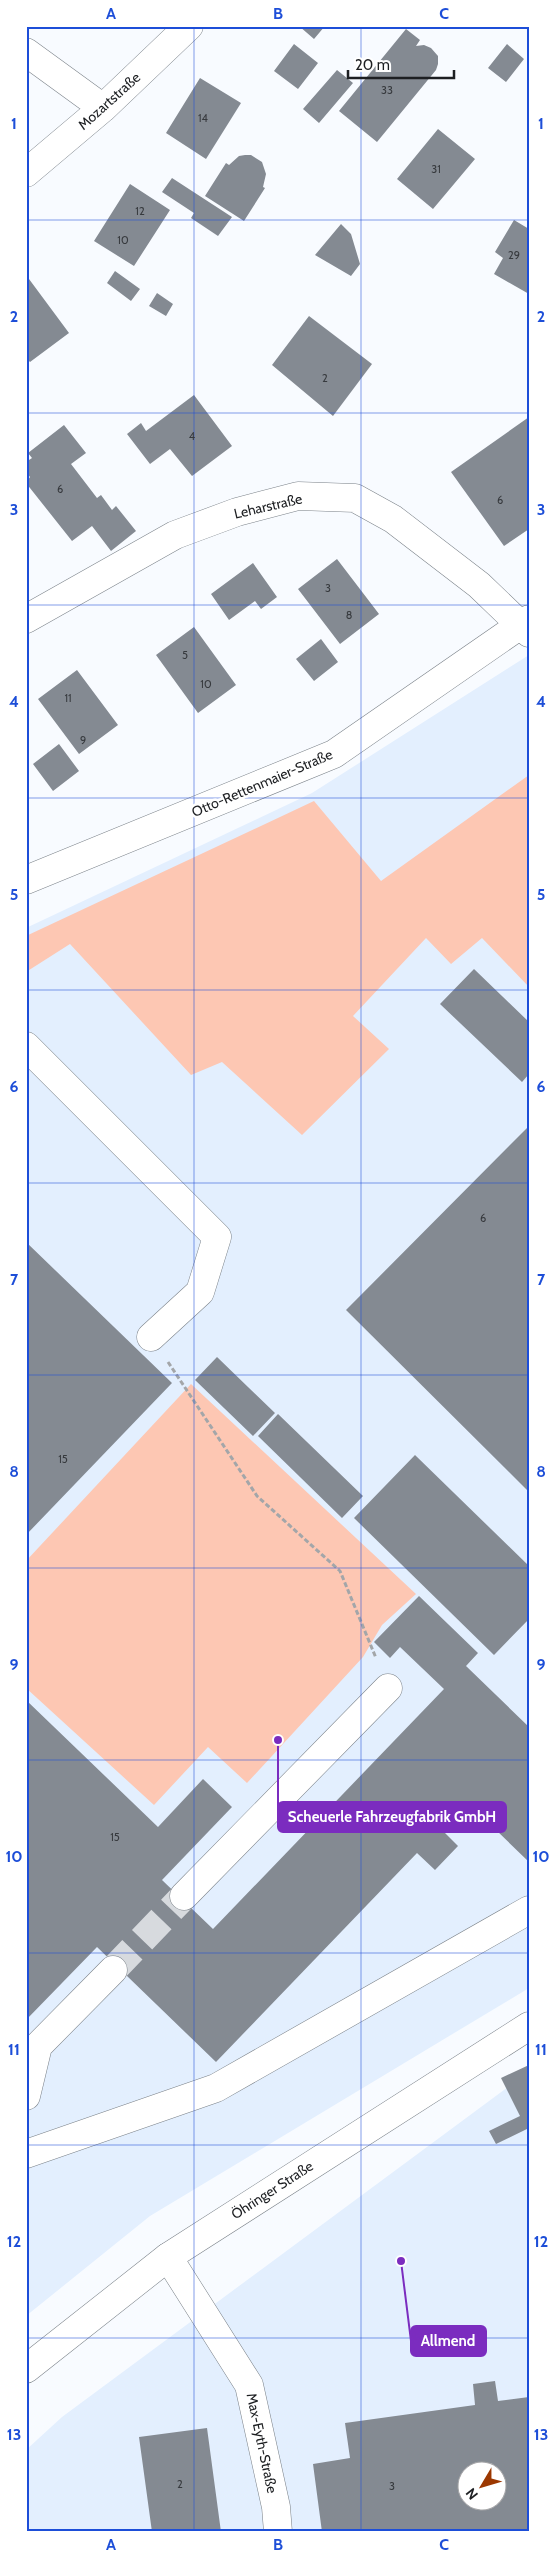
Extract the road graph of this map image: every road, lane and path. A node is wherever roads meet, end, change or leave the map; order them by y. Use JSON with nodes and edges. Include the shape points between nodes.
{"nodes":[{"id":1,"x":189,"y":26,"type":"edge"},
{"id":2,"x":26,"y":52,"type":"edge"},
{"id":3,"x":103,"y":108,"type":"junction"},
{"id":4,"x":26,"y":173,"type":"edge"},
{"id":5,"x":26,"y":619,"type":"edge"},
{"id":6,"x":526,"y":625,"type":"edge"},
{"id":7,"x":26,"y":880,"type":"edge"},
{"id":8,"x":26,"y":1046,"type":"edge"},
{"id":9,"x":151,"y":1337,"type":"joint"},
{"id":10,"x":388,"y":1688,"type":"joint"},
{"id":11,"x":184,"y":1896,"type":"tunnel mouth"},
{"id":12,"x":529,"y":1910,"type":"edge"},
{"id":13,"x":113,"y":1970,"type":"tunnel mouth"},
{"id":14,"x":529,"y":2026,"type":"edge"},
{"id":15,"x":26,"y":2096,"type":"edge"},
{"id":16,"x":26,"y":2154,"type":"edge"},
{"id":17,"x":168,"y":2257,"type":"junction"},
{"id":18,"x":26,"y":2369,"type":"edge"},
{"id":19,"x":278,"y":2532,"type":"edge"}],
"edges":[{"from":1,"to":3,"type":"street","name":"Mozartstraße"},
{"from":2,"to":3,"type":"street"},
{"from":3,"to":4,"type":"street","name":"Mozartstraße"},
{"from":5,"to":6,"type":"street","name":"Leharstraße","via":[[175,534],[298,496],[355,498],[393,519]]},
{"from":6,"to":7,"type":"street","name":"Otto-Rettenmaier-Straße","via":[[334,754]]},
{"from":8,"to":9,"type":"street","via":[[217,1237],[200,1292]]},
{"from":9,"to":10,"type":"path","via":[[257,1496],[340,1571]]},
{"from":10,"to":11,"type":"street"},
{"from":12,"to":16,"type":"street","via":[[216,2088]]},
{"from":13,"to":15,"type":"street","via":[[38,2046]]},
{"from":14,"to":17,"type":"street","name":"Öhringer Straße"},
{"from":17,"to":18,"type":"street","name":"Öhringer Straße"},
{"from":17,"to":19,"type":"street","name":"Max-Eyth-Straße","via":[[249,2386],[276,2508]]}]}
